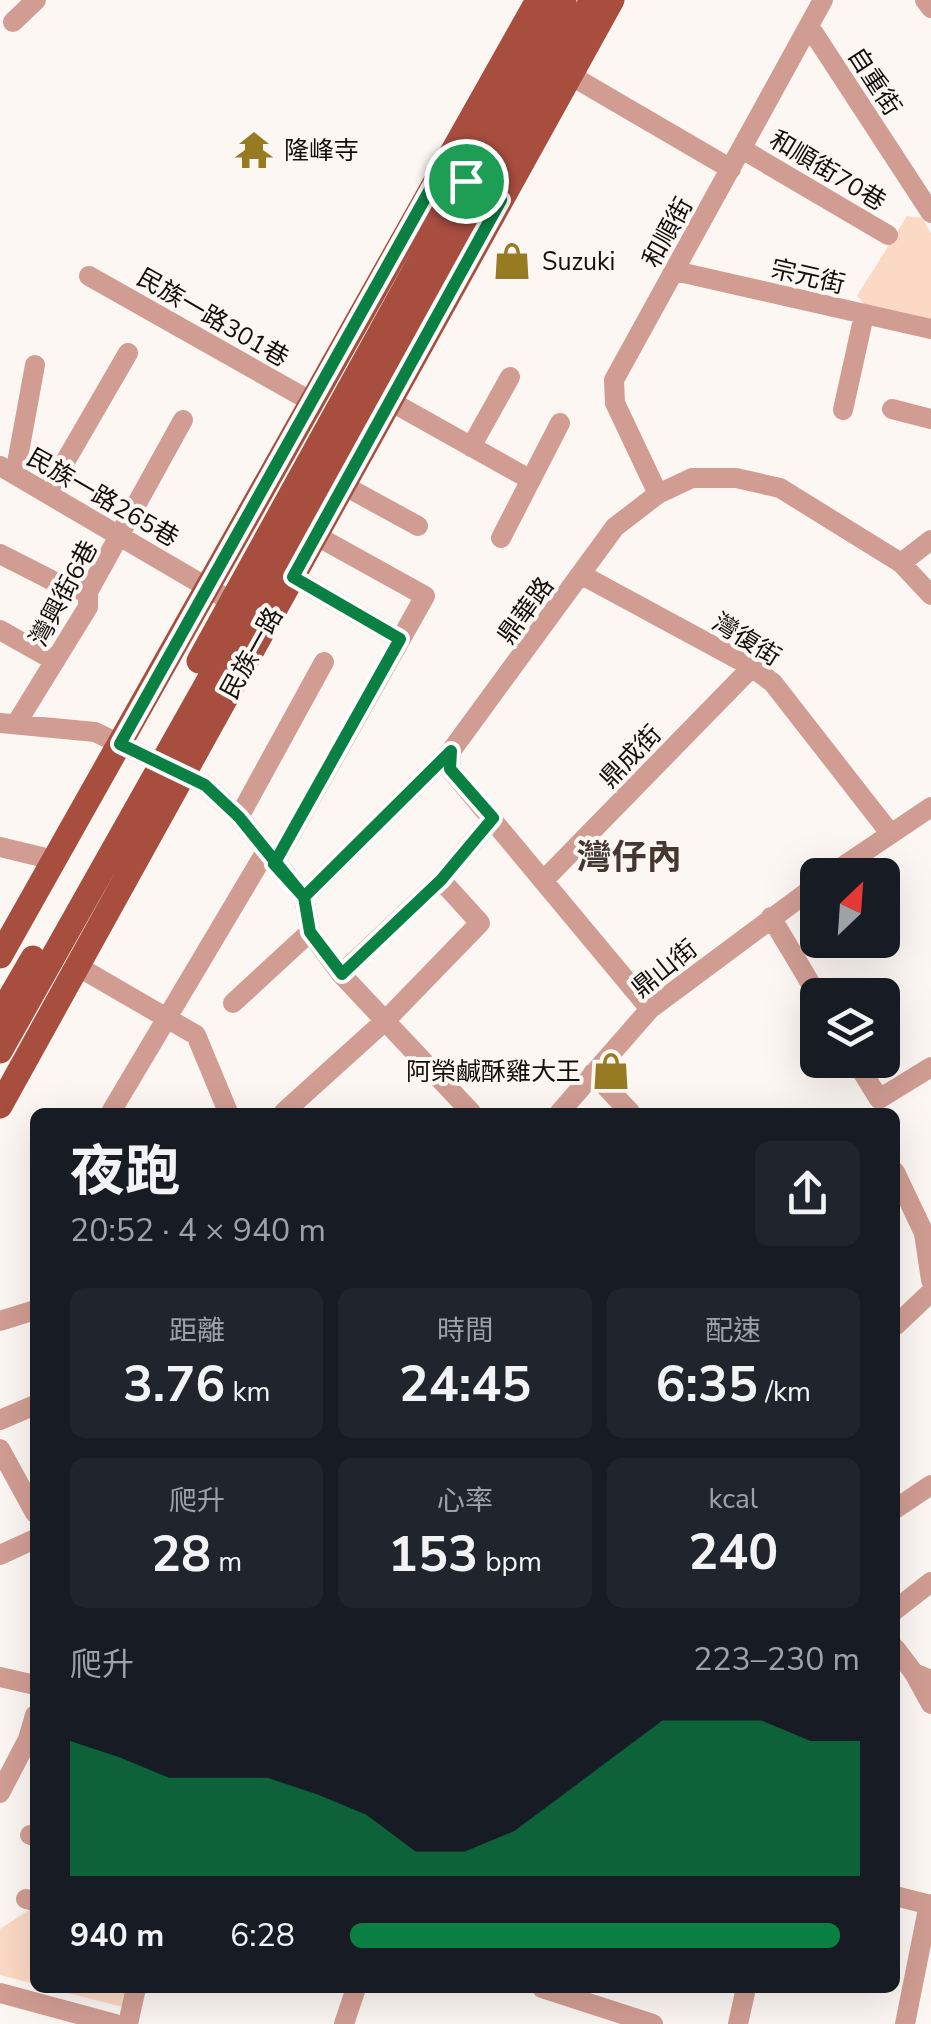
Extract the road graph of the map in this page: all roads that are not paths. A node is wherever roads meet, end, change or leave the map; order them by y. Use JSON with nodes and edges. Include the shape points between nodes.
{"nodes":[{"id":1,"x":36,"y":0,"type":"edge"},
{"id":2,"x":538,"y":0,"type":"edge"},
{"id":3,"x":564,"y":0,"type":"edge"},
{"id":4,"x":592,"y":0,"type":"edge"},
{"id":5,"x":612,"y":0,"type":"edge"},
{"id":6,"x":824,"y":0,"type":"edge"},
{"id":7,"x":926,"y":0,"type":"edge"},
{"id":8,"x":931,"y":8,"type":"edge"},
{"id":9,"x":13,"y":22,"type":"dead end"},
{"id":10,"x":809,"y":26,"type":"junction"},
{"id":11,"x":570,"y":75,"type":"junction"},
{"id":12,"x":742,"y":149,"type":"junction"},
{"id":13,"x":442,"y":168,"type":"junction"},
{"id":14,"x":731,"y":169,"type":"junction"},
{"id":15,"x":484,"y":191,"type":"junction"},
{"id":16,"x":931,"y":213,"type":"edge"},
{"id":17,"x":888,"y":235,"type":"dead end"},
{"id":18,"x":674,"y":271,"type":"junction"},
{"id":19,"x":89,"y":276,"type":"dead end"},
{"id":20,"x":864,"y":315,"type":"junction"},
{"id":21,"x":931,"y":329,"type":"edge"},
{"id":22,"x":128,"y":353,"type":"dead end"},
{"id":23,"x":35,"y":365,"type":"dead end"},
{"id":24,"x":510,"y":377,"type":"dead end"},
{"id":25,"x":390,"y":401,"type":"junction"},
{"id":26,"x":312,"y":402,"type":"junction"},
{"id":27,"x":892,"y":409,"type":"dead end"},
{"id":28,"x":843,"y":410,"type":"dead end"},
{"id":29,"x":931,"y":419,"type":"edge"},
{"id":30,"x":183,"y":420,"type":"dead end"},
{"id":31,"x":560,"y":423,"type":"dead end"},
{"id":32,"x":471,"y":447,"type":"junction"},
{"id":33,"x":8,"y":470,"type":"edge"},
{"id":34,"x":530,"y":480,"type":"junction"},
{"id":35,"x":343,"y":484,"type":"junction"},
{"id":36,"x":46,"y":493,"type":"junction"},
{"id":37,"x":658,"y":494,"type":"junction"},
{"id":38,"x":418,"y":526,"type":"dead end"},
{"id":39,"x":315,"y":535,"type":"junction"},
{"id":40,"x":122,"y":536,"type":"junction"},
{"id":41,"x":501,"y":538,"type":"dead end"},
{"id":42,"x":931,"y":540,"type":"edge"},
{"id":43,"x":0,"y":554,"type":"edge"},
{"id":44,"x":901,"y":563,"type":"junction"},
{"id":45,"x":582,"y":575,"type":"junction"},
{"id":46,"x":293,"y":577,"type":"junction"},
{"id":47,"x":208,"y":587,"type":"junction"},
{"id":48,"x":88,"y":592,"type":"junction"},
{"id":49,"x":931,"y":595,"type":"edge"},
{"id":50,"x":232,"y":602,"type":"junction"},
{"id":51,"x":0,"y":630,"type":"edge"},
{"id":52,"x":400,"y":639,"type":"junction"},
{"id":53,"x":55,"y":662,"type":"junction"},
{"id":54,"x":324,"y":662,"type":"dead end"},
{"id":55,"x":752,"y":667,"type":"junction"},
{"id":56,"x":8,"y":724,"type":"edge"},
{"id":57,"x":120,"y":744,"type":"junction"},
{"id":58,"x":451,"y":751,"type":"junction"},
{"id":59,"x":164,"y":764,"type":"junction"},
{"id":60,"x":931,"y":806,"type":"edge"},
{"id":61,"x":239,"y":817,"type":"junction"},
{"id":62,"x":493,"y":818,"type":"junction"},
{"id":63,"x":890,"y":832,"type":"junction"},
{"id":64,"x":1,"y":849,"type":"edge"},
{"id":65,"x":854,"y":858,"type":"edge"},
{"id":66,"x":270,"y":859,"type":"junction"},
{"id":67,"x":54,"y":860,"type":"junction"},
{"id":68,"x":441,"y":880,"type":"junction"},
{"id":69,"x":544,"y":880,"type":"junction"},
{"id":70,"x":304,"y":897,"type":"junction"},
{"id":71,"x":800,"y":897,"type":"edge"},
{"id":72,"x":771,"y":917,"type":"junction"},
{"id":73,"x":310,"y":932,"type":"junction"},
{"id":74,"x":0,"y":956,"type":"edge"},
{"id":75,"x":77,"y":966,"type":"junction"},
{"id":76,"x":342,"y":974,"type":"junction"},
{"id":77,"x":807,"y":978,"type":"edge"},
{"id":78,"x":232,"y":1003,"type":"dead end"},
{"id":79,"x":650,"y":1009,"type":"junction"},
{"id":80,"x":0,"y":1015,"type":"edge"},
{"id":81,"x":170,"y":1016,"type":"junction"},
{"id":82,"x":387,"y":1019,"type":"junction"},
{"id":83,"x":0,"y":1051,"type":"edge"},
{"id":84,"x":931,"y":1068,"type":"edge"},
{"id":85,"x":592,"y":1073,"type":"junction"},
{"id":86,"x":865,"y":1078,"type":"edge"},
{"id":87,"x":0,"y":1106,"type":"edge"},
{"id":88,"x":879,"y":1106,"type":"edge"},
{"id":89,"x":113,"y":1108,"type":"edge"},
{"id":90,"x":226,"y":1108,"type":"edge"},
{"id":91,"x":288,"y":1108,"type":"edge"},
{"id":92,"x":467,"y":1108,"type":"edge"},
{"id":93,"x":563,"y":1108,"type":"edge"},
{"id":94,"x":626,"y":1108,"type":"edge"},
{"id":95,"x":900,"y":1183,"type":"edge"},
{"id":96,"x":931,"y":1280,"type":"edge"},
{"id":97,"x":931,"y":1292,"type":"edge"},
{"id":98,"x":30,"y":1312,"type":"edge"},
{"id":99,"x":0,"y":1321,"type":"edge"},
{"id":100,"x":900,"y":1321,"type":"edge"},
{"id":101,"x":30,"y":1407,"type":"edge"},
{"id":102,"x":0,"y":1420,"type":"edge"},
{"id":103,"x":0,"y":1448,"type":"edge"},
{"id":104,"x":931,"y":1485,"type":"edge"},
{"id":105,"x":30,"y":1504,"type":"edge"},
{"id":106,"x":900,"y":1506,"type":"edge"},
{"id":107,"x":30,"y":1541,"type":"edge"},
{"id":108,"x":0,"y":1555,"type":"edge"},
{"id":109,"x":931,"y":1582,"type":"edge"},
{"id":110,"x":900,"y":1606,"type":"edge"},
{"id":111,"x":900,"y":1653,"type":"edge"},
{"id":112,"x":0,"y":1676,"type":"edge"},
{"id":113,"x":923,"y":1676,"type":"edge"},
{"id":114,"x":30,"y":1683,"type":"edge"},
{"id":115,"x":931,"y":1704,"type":"edge"},
{"id":116,"x":30,"y":1731,"type":"edge"},
{"id":117,"x":0,"y":1794,"type":"edge"},
{"id":118,"x":900,"y":1897,"type":"edge"},
{"id":119,"x":930,"y":1904,"type":"edge"},
{"id":120,"x":0,"y":1993,"type":"edge"},
{"id":121,"x":135,"y":1993,"type":"edge"},
{"id":122,"x":354,"y":1993,"type":"edge"},
{"id":123,"x":557,"y":1993,"type":"edge"},
{"id":124,"x":745,"y":1993,"type":"edge"},
{"id":125,"x":115,"y":2024,"type":"edge"},
{"id":126,"x":128,"y":2024,"type":"edge"},
{"id":127,"x":344,"y":2024,"type":"edge"},
{"id":128,"x":653,"y":2024,"type":"edge"},
{"id":129,"x":738,"y":2024,"type":"edge"},
{"id":130,"x":905,"y":2024,"type":"edge"}],
"edges":[{"from":1,"to":9,"type":"street"},
{"from":2,"to":13,"type":"main road"},
{"from":3,"to":15,"type":"main road","name":"民族一路"},
{"from":4,"to":15,"type":"main road","name":"民族一路"},
{"from":5,"to":11,"type":"main road","name":"民族一路"},
{"from":6,"to":10,"type":"street","name":"和順街"},
{"from":7,"to":8,"type":"street"},
{"from":10,"to":12,"type":"street","name":"和順街"},
{"from":10,"to":16,"type":"street","name":"自重街"},
{"from":11,"to":14,"type":"street"},
{"from":11,"to":15,"type":"main road","name":"民族一路"},
{"from":12,"to":14,"type":"street","name":"和順街"},
{"from":12,"to":17,"type":"street","name":"和順街70巷"},
{"from":13,"to":15,"type":"main road"},
{"from":13,"to":26,"type":"main road"},
{"from":14,"to":18,"type":"street","name":"和順街"},
{"from":15,"to":25,"type":"main road","name":"民族一路"},
{"from":15,"to":50,"type":"main road","name":"民族一路"},
{"from":15,"to":59,"type":"main road","name":"民族一路"},
{"from":18,"to":20,"type":"street","name":"宗元街"},
{"from":18,"to":37,"type":"street","name":"和順街","via":[[614,380],[614,403]]},
{"from":19,"to":26,"type":"street","name":"民族一路301巷"},
{"from":20,"to":21,"type":"street","name":"宗元街"},
{"from":20,"to":28,"type":"street"},
{"from":22,"to":36,"type":"street"},
{"from":23,"to":33,"type":"street"},
{"from":24,"to":32,"type":"street"},
{"from":25,"to":32,"type":"street"},
{"from":25,"to":35,"type":"main road","name":"民族一路"},
{"from":26,"to":47,"type":"main road"},
{"from":27,"to":29,"type":"street"},
{"from":30,"to":40,"type":"street","name":"灣興街6巷"},
{"from":31,"to":34,"type":"street"},
{"from":32,"to":34,"type":"street"},
{"from":33,"to":36,"type":"street","name":"民族一路265巷"},
{"from":34,"to":41,"type":"street"},
{"from":35,"to":38,"type":"street"},
{"from":35,"to":39,"type":"main road","name":"民族一路"},
{"from":36,"to":40,"type":"street","name":"民族一路265巷"},
{"from":37,"to":44,"type":"street","name":"鼎華路","via":[[692,478],[780,488]]},
{"from":37,"to":45,"type":"street","name":"鼎華路","via":[[615,526]]},
{"from":39,"to":46,"type":"main road","name":"民族一路"},
{"from":39,"to":52,"type":"street","via":[[425,596]]},
{"from":40,"to":47,"type":"street","name":"民族一路265巷"},
{"from":40,"to":48,"type":"street","name":"灣興街6巷"},
{"from":42,"to":44,"type":"street"},
{"from":43,"to":48,"type":"street"},
{"from":44,"to":49,"type":"street","name":"鼎華路"},
{"from":45,"to":55,"type":"street","name":"灣復街"},
{"from":45,"to":58,"type":"street","name":"鼎華路"},
{"from":46,"to":52,"type":"street"},
{"from":46,"to":59,"type":"main road","name":"民族一路"},
{"from":47,"to":50,"type":"street","name":"民族一路265巷"},
{"from":47,"to":57,"type":"main road"},
{"from":48,"to":53,"type":"street","name":"灣興街6巷","via":[[88,607]]},
{"from":50,"to":59,"type":"main road","name":"民族一路"},
{"from":51,"to":53,"type":"street"},
{"from":52,"to":66,"type":"street"},
{"from":53,"to":56,"type":"street","name":"灣興街6巷"},
{"from":54,"to":61,"type":"street"},
{"from":55,"to":63,"type":"street","name":"灣復街","via":[[774,683]]},
{"from":55,"to":69,"type":"street","name":"鼎成街"},
{"from":56,"to":57,"type":"street","via":[[95,732]]},
{"from":57,"to":59,"type":"street"},
{"from":57,"to":67,"type":"main road"},
{"from":58,"to":62,"type":"street","via":[[450,769]]},
{"from":58,"to":70,"type":"street","name":"鼎華路"},
{"from":59,"to":61,"type":"street"},
{"from":59,"to":75,"type":"main road","name":"民族一路"},
{"from":59,"to":80,"type":"main road","name":"民族一路"},
{"from":59,"to":83,"type":"main road","name":"民族一路"},
{"from":60,"to":63,"type":"street"},
{"from":61,"to":66,"type":"street"},
{"from":62,"to":68,"type":"street"},
{"from":62,"to":69,"type":"street"},
{"from":63,"to":65,"type":"street"},
{"from":64,"to":67,"type":"street"},
{"from":66,"to":70,"type":"street"},
{"from":66,"to":81,"type":"street"},
{"from":67,"to":74,"type":"main road"},
{"from":68,"to":76,"type":"street"},
{"from":68,"to":82,"type":"street","via":[[480,923]]},
{"from":69,"to":79,"type":"street"},
{"from":70,"to":73,"type":"street"},
{"from":71,"to":72,"type":"street","name":"鼎山街"},
{"from":72,"to":77,"type":"street"},
{"from":72,"to":79,"type":"street","name":"鼎山街"},
{"from":73,"to":76,"type":"street"},
{"from":73,"to":78,"type":"street"},
{"from":75,"to":81,"type":"street"},
{"from":75,"to":87,"type":"main road","name":"民族一路"},
{"from":76,"to":82,"type":"street"},
{"from":79,"to":85,"type":"street","name":"鼎山街"},
{"from":81,"to":89,"type":"street"},
{"from":81,"to":90,"type":"street","via":[[196,1035]]},
{"from":82,"to":91,"type":"street"},
{"from":82,"to":92,"type":"street"},
{"from":84,"to":88,"type":"street"},
{"from":85,"to":93,"type":"street","name":"鼎山街"},
{"from":85,"to":94,"type":"street"},
{"from":86,"to":88,"type":"street"},
{"from":95,"to":96,"type":"street","via":[[924,1233]]},
{"from":97,"to":100,"type":"street"},
{"from":98,"to":99,"type":"street"},
{"from":101,"to":102,"type":"street"},
{"from":103,"to":105,"type":"street"},
{"from":104,"to":106,"type":"street"},
{"from":107,"to":108,"type":"street"},
{"from":109,"to":110,"type":"street"},
{"from":111,"to":113,"type":"street"},
{"from":112,"to":114,"type":"street"},
{"from":113,"to":115,"type":"street"},
{"from":116,"to":117,"type":"street"},
{"from":118,"to":119,"type":"street"},
{"from":119,"to":130,"type":"street"},
{"from":120,"to":125,"type":"street"},
{"from":121,"to":126,"type":"street"},
{"from":122,"to":127,"type":"street"},
{"from":123,"to":128,"type":"street"},
{"from":124,"to":129,"type":"street"}]}
